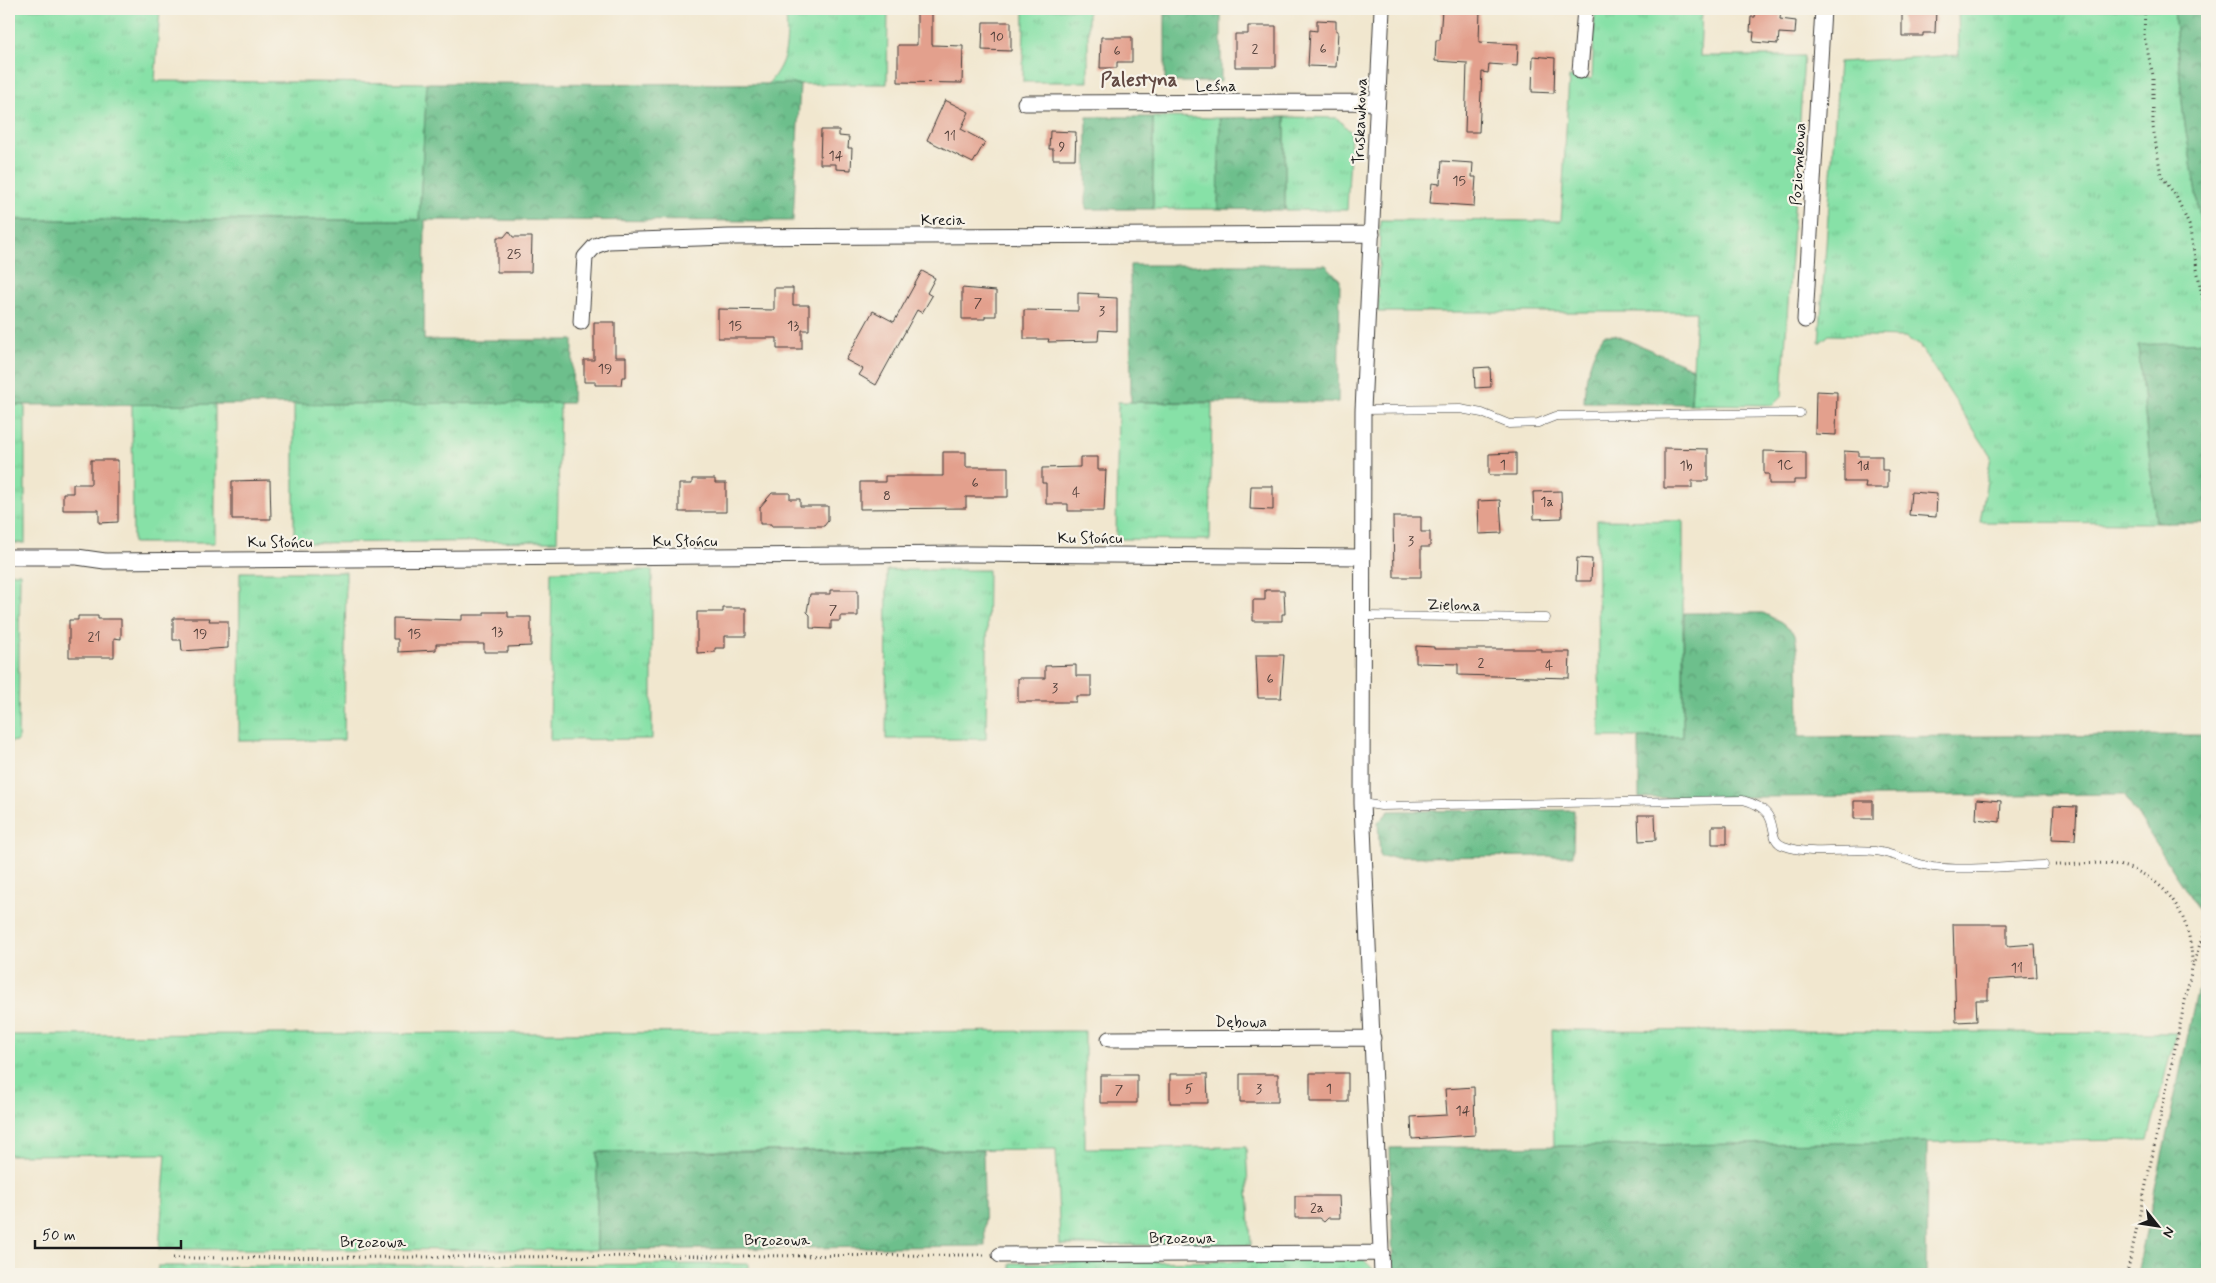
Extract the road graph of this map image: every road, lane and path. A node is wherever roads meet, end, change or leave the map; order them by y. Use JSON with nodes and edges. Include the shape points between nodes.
{"nodes":[{"id":1,"x":1382,"y":9,"type":"edge"},
{"id":2,"x":1585,"y":9,"type":"edge"},
{"id":3,"x":1823,"y":9,"type":"edge"},
{"id":4,"x":2145,"y":9,"type":"edge"},
{"id":5,"x":1580,"y":71,"type":"dead end"},
{"id":6,"x":1377,"y":102,"type":"junction"},
{"id":7,"x":1025,"y":103,"type":"dead end"},
{"id":8,"x":1372,"y":234,"type":"junction"},
{"id":9,"x":1805,"y":320,"type":"dead end"},
{"id":10,"x":581,"y":322,"type":"dead end"},
{"id":11,"x":2207,"y":323,"type":"edge"},
{"id":12,"x":1363,"y":410,"type":"junction"},
{"id":13,"x":1800,"y":413,"type":"dead end"},
{"id":14,"x":1362,"y":556,"type":"junction"},
{"id":15,"x":9,"y":557,"type":"edge"},
{"id":16,"x":1362,"y":616,"type":"junction"},
{"id":17,"x":1546,"y":618,"type":"dead end"},
{"id":18,"x":1362,"y":803,"type":"junction"},
{"id":19,"x":2044,"y":865,"type":"joint"},
{"id":20,"x":2207,"y":923,"type":"edge"},
{"id":21,"x":2192,"y":968,"type":"junction"},
{"id":22,"x":1373,"y":1038,"type":"junction"},
{"id":23,"x":1109,"y":1039,"type":"dead end"},
{"id":24,"x":1382,"y":1254,"type":"junction"},
{"id":25,"x":1000,"y":1255,"type":"joint"},
{"id":26,"x":173,"y":1258,"type":"dead end"},
{"id":27,"x":1382,"y":1274,"type":"edge"},
{"id":28,"x":2127,"y":1274,"type":"edge"}],
"edges":[{"from":1,"to":6,"type":"street","name":"Truskawkowa"},
{"from":2,"to":5,"type":"street"},
{"from":3,"to":9,"type":"street","name":"Poziomkowa"},
{"from":4,"to":11,"type":"path","via":[[2144,36],[2153,75],[2153,127],[2161,175],[2176,196],[2189,225]]},
{"from":6,"to":7,"type":"street","name":"Leśna"},
{"from":6,"to":8,"type":"street","name":"Truskawkowa"},
{"from":8,"to":10,"type":"street","name":"Krecia","via":[[729,237],[608,241],[595,246],[585,257]]},
{"from":8,"to":12,"type":"street","name":"Truskawkowa"},
{"from":12,"to":13,"type":"lane","via":[[1460,409],[1482,413],[1509,424],[1538,423],[1556,416]]},
{"from":12,"to":14,"type":"street","name":"Truskawkowa"},
{"from":14,"to":15,"type":"street","name":"Ku Słońcu","via":[[968,554],[105,561],[78,557]]},
{"from":14,"to":16,"type":"street","name":"Truskawkowa"},
{"from":16,"to":17,"type":"lane","name":"Zielona"},
{"from":16,"to":18,"type":"street","name":"Truskawkowa"},
{"from":18,"to":19,"type":"lane","via":[[1382,806],[1743,800],[1768,812],[1774,838],[1780,845],[1794,849],[1877,851],[1933,867]]},
{"from":18,"to":22,"type":"street","name":"Truskawkowa"},
{"from":19,"to":21,"type":"path","via":[[2110,864],[2150,877],[2177,904],[2192,945]]},
{"from":20,"to":21,"type":"path"},
{"from":21,"to":28,"type":"path"},
{"from":22,"to":23,"type":"street","name":"Dębowa"},
{"from":22,"to":24,"type":"street","name":"Truskawkowa"},
{"from":24,"to":25,"type":"street","name":"Brzozowa"},
{"from":24,"to":27,"type":"street","name":"Truskawkowa"},
{"from":25,"to":26,"type":"path","name":"Brzozowa"}]}
